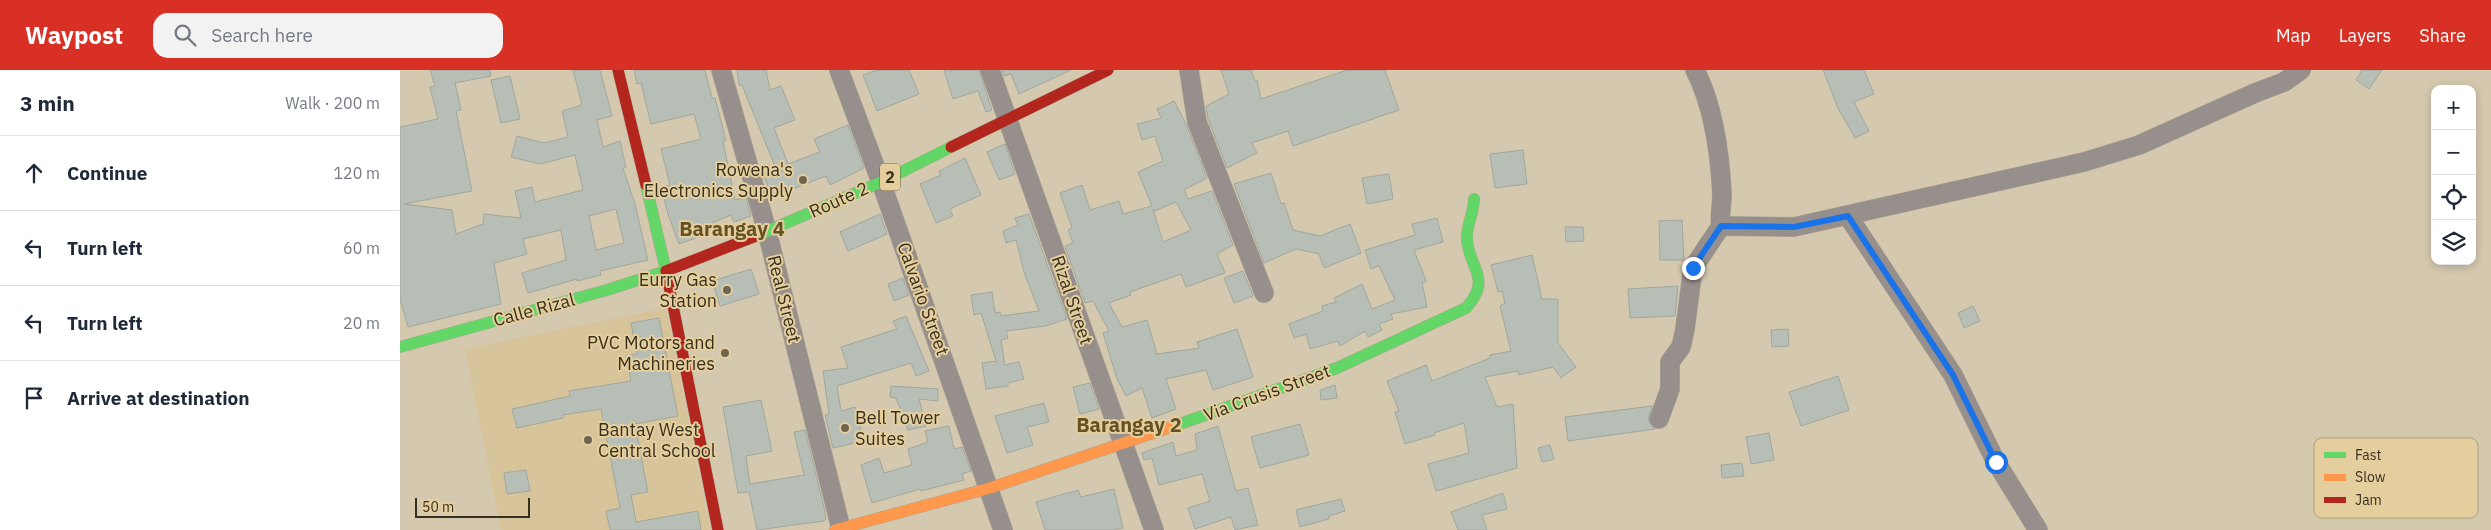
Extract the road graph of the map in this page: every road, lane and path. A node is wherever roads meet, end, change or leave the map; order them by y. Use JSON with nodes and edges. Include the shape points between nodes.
{"nodes":[{"id":1,"x":618,"y":70,"type":"edge"},
{"id":2,"x":721,"y":70,"type":"edge"},
{"id":3,"x":839,"y":70,"type":"edge"},
{"id":4,"x":990,"y":70,"type":"edge"},
{"id":5,"x":1108,"y":70,"type":"edge"},
{"id":6,"x":1188,"y":70,"type":"edge"},
{"id":7,"x":1695,"y":70,"type":"edge"},
{"id":8,"x":2301,"y":70,"type":"edge"},
{"id":9,"x":1008,"y":118,"type":"junction"},
{"id":10,"x":882,"y":182,"type":"junction"},
{"id":11,"x":1474,"y":199,"type":"dead end"},
{"id":12,"x":1848,"y":216,"type":"junction"},
{"id":13,"x":1721,"y":226,"type":"junction"},
{"id":14,"x":767,"y":231,"type":"junction"},
{"id":15,"x":666,"y":271,"type":"junction"},
{"id":16,"x":1264,"y":293,"type":"dead end"},
{"id":17,"x":400,"y":346,"type":"edge"},
{"id":18,"x":1659,"y":418,"type":"dead end"},
{"id":19,"x":1123,"y":444,"type":"junction"},
{"id":20,"x":990,"y":488,"type":"junction"},
{"id":21,"x":718,"y":530,"type":"edge"},
{"id":22,"x":839,"y":530,"type":"edge"},
{"id":23,"x":1004,"y":530,"type":"edge"},
{"id":24,"x":1154,"y":530,"type":"edge"},
{"id":25,"x":2038,"y":530,"type":"edge"}],
"edges":[{"from":1,"to":15,"type":"main road"},
{"from":2,"to":14,"type":"street","name":"Real Street"},
{"from":3,"to":10,"type":"street","name":"Calvario Street"},
{"from":4,"to":9,"type":"street","name":"Rizal Street"},
{"from":5,"to":9,"type":"main road","name":"Route 2","number":"2"},
{"from":6,"to":16,"type":"street","via":[[1197,122]]},
{"from":7,"to":13,"type":"street","via":[[1704,89],[1718,152]]},
{"from":8,"to":12,"type":"street","via":[[2284,82],[2139,145],[2084,162]]},
{"from":9,"to":10,"type":"main road","name":"Route 2","number":"2"},
{"from":9,"to":19,"type":"street","name":"Rizal Street"},
{"from":10,"to":14,"type":"main road","name":"Route 2","number":"2"},
{"from":10,"to":20,"type":"street","name":"Calvario Street"},
{"from":11,"to":19,"type":"main road","name":"Via Crusis Street","via":[[1467,241],[1480,289],[1477,298],[1466,308],[1337,368]]},
{"from":12,"to":13,"type":"street","via":[[1794,227]]},
{"from":12,"to":25,"type":"street","via":[[1948,367],[1996,462]]},
{"from":13,"to":18,"type":"street","via":[[1693,268],[1685,330],[1681,347],[1670,362],[1670,389]]},
{"from":14,"to":15,"type":"main road","name":"Route 2","number":"2"},
{"from":14,"to":22,"type":"street","name":"Real Street"},
{"from":15,"to":17,"type":"main road","name":"Calle Rizal"},
{"from":15,"to":21,"type":"main road"},
{"from":19,"to":20,"type":"main road","name":"Via Crusis Street"},
{"from":19,"to":24,"type":"street","name":"Rizal Street"},
{"from":20,"to":22,"type":"main road","name":"Via Crusis Street"},
{"from":20,"to":23,"type":"street","name":"Calvario Street"}]}
